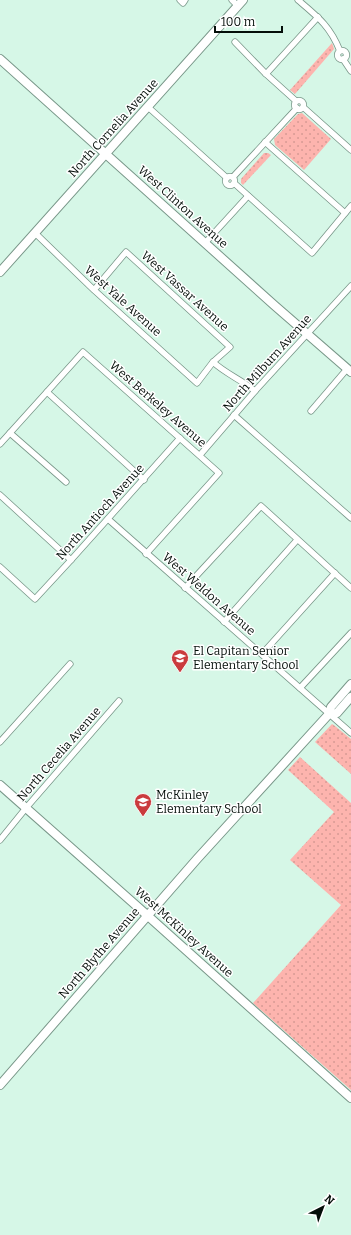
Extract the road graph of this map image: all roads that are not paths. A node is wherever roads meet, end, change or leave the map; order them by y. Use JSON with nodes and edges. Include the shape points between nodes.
{"nodes":[{"id":1,"x":298,"y":0,"type":"edge"},
{"id":2,"x":238,"y":2,"type":"edge"},
{"id":3,"x":318,"y":17,"type":"junction"},
{"id":4,"x":235,"y":42,"type":"dead end"},
{"id":5,"x":347,"y":55,"type":"edge"},
{"id":6,"x":0,"y":59,"type":"edge"},
{"id":7,"x":351,"y":71,"type":"edge"},
{"id":8,"x":266,"y":74,"type":"junction"},
{"id":9,"x":148,"y":107,"type":"junction"},
{"id":10,"x":300,"y":108,"type":"junction"},
{"id":11,"x":265,"y":142,"type":"junction"},
{"id":12,"x":351,"y":150,"type":"edge"},
{"id":13,"x":106,"y":154,"type":"junction"},
{"id":14,"x":234,"y":180,"type":"junction"},
{"id":15,"x":248,"y":196,"type":"junction"},
{"id":16,"x":351,"y":206,"type":"edge"},
{"id":17,"x":345,"y":213,"type":"junction"},
{"id":18,"x":35,"y":233,"type":"junction"},
{"id":19,"x":205,"y":243,"type":"junction"},
{"id":20,"x":0,"y":272,"type":"edge"},
{"id":21,"x":94,"y":290,"type":"junction"},
{"id":22,"x":350,"y":290,"type":"edge"},
{"id":23,"x":308,"y":333,"type":"junction"},
{"id":24,"x":213,"y":362,"type":"junction"},
{"id":25,"x":349,"y":370,"type":"edge"},
{"id":26,"x":256,"y":391,"type":"junction"},
{"id":27,"x":47,"y":392,"type":"junction"},
{"id":28,"x":310,"y":411,"type":"dead end"},
{"id":29,"x":234,"y":415,"type":"junction"},
{"id":30,"x":10,"y":433,"type":"junction"},
{"id":31,"x":180,"y":438,"type":"junction"},
{"id":32,"x":0,"y":444,"type":"edge"},
{"id":33,"x":200,"y":455,"type":"junction"},
{"id":34,"x":144,"y":480,"type":"junction"},
{"id":35,"x":66,"y":482,"type":"dead end"},
{"id":36,"x":0,"y":495,"type":"edge"},
{"id":37,"x":351,"y":518,"type":"edge"},
{"id":38,"x":108,"y":519,"type":"junction"},
{"id":39,"x":297,"y":540,"type":"junction"},
{"id":40,"x":146,"y":554,"type":"junction"},
{"id":41,"x":71,"y":560,"type":"junction"},
{"id":42,"x":0,"y":567,"type":"edge"},
{"id":43,"x":335,"y":573,"type":"junction"},
{"id":44,"x":185,"y":588,"type":"junction"},
{"id":45,"x":351,"y":588,"type":"edge"},
{"id":46,"x":224,"y":622,"type":"junction"},
{"id":47,"x":351,"y":633,"type":"edge"},
{"id":48,"x":262,"y":654,"type":"junction"},
{"id":49,"x":70,"y":664,"type":"dead end"},
{"id":50,"x":351,"y":684,"type":"edge"},
{"id":51,"x":300,"y":688,"type":"junction"},
{"id":52,"x":351,"y":697,"type":"edge"},
{"id":53,"x":119,"y":701,"type":"dead end"},
{"id":54,"x":330,"y":714,"type":"junction"},
{"id":55,"x":351,"y":733,"type":"edge"},
{"id":56,"x":0,"y":742,"type":"edge"},
{"id":57,"x":0,"y":785,"type":"edge"},
{"id":58,"x":26,"y":808,"type":"junction"},
{"id":59,"x":0,"y":840,"type":"edge"},
{"id":60,"x":148,"y":916,"type":"junction"},
{"id":61,"x":0,"y":1085,"type":"edge"},
{"id":62,"x":351,"y":1098,"type":"edge"}],
"edges":[{"from":1,"to":3,"type":"street"},
{"from":2,"to":9,"type":"main road","name":"North Cornelia Avenue"},
{"from":3,"to":5,"type":"street","via":[[330,30],[340,51]]},
{"from":3,"to":8,"type":"street"},
{"from":4,"to":8,"type":"street"},
{"from":5,"to":7,"type":"street"},
{"from":6,"to":13,"type":"main road","name":"West Clinton Avenue"},
{"from":8,"to":10,"type":"street","via":[[296,101],[295,105]]},
{"from":9,"to":13,"type":"main road","name":"North Cornelia Avenue"},
{"from":9,"to":14,"type":"street","via":[[227,178],[230,176]]},
{"from":10,"to":11,"type":"street"},
{"from":10,"to":12,"type":"street"},
{"from":11,"to":14,"type":"street"},
{"from":11,"to":17,"type":"street"},
{"from":13,"to":18,"type":"main road","name":"North Cornelia Avenue"},
{"from":13,"to":19,"type":"main road","name":"West Clinton Avenue"},
{"from":14,"to":15,"type":"street"},
{"from":15,"to":17,"type":"street","via":[[312,253]]},
{"from":15,"to":19,"type":"street"},
{"from":16,"to":17,"type":"street"},
{"from":18,"to":20,"type":"main road","name":"North Cornelia Avenue"},
{"from":18,"to":21,"type":"street","name":"West Yale Avenue"},
{"from":19,"to":23,"type":"main road","name":"West Clinton Avenue"},
{"from":21,"to":24,"type":"street","name":"West Yale Avenue","via":[[197,383]]},
{"from":21,"to":24,"type":"street","name":"West Vassar Avenue","via":[[126,252],[230,347]]},
{"from":22,"to":23,"type":"street","name":"North Milburn Avenue"},
{"from":23,"to":25,"type":"main road","name":"West Clinton Avenue"},
{"from":23,"to":26,"type":"street","name":"North Milburn Avenue"},
{"from":24,"to":26,"type":"street"},
{"from":25,"to":28,"type":"street"},
{"from":26,"to":29,"type":"street","name":"North Milburn Avenue"},
{"from":27,"to":30,"type":"street"},
{"from":27,"to":31,"type":"street","name":"West Berkeley Avenue","via":[[83,352]]},
{"from":27,"to":34,"type":"street"},
{"from":29,"to":33,"type":"street","name":"North Milburn Avenue"},
{"from":29,"to":37,"type":"street"},
{"from":30,"to":32,"type":"street"},
{"from":30,"to":35,"type":"street"},
{"from":31,"to":33,"type":"street","name":"West Berkeley Avenue"},
{"from":31,"to":34,"type":"street","name":"North Antioch Avenue"},
{"from":33,"to":40,"type":"street","name":"West Berkeley Avenue","via":[[219,473]]},
{"from":34,"to":38,"type":"street","name":"North Antioch Avenue"},
{"from":36,"to":41,"type":"street"},
{"from":38,"to":40,"type":"street","name":"West Weldon Avenue"},
{"from":38,"to":41,"type":"street","name":"North Antioch Avenue"},
{"from":39,"to":43,"type":"street"},
{"from":39,"to":44,"type":"street","via":[[261,506]]},
{"from":39,"to":46,"type":"street"},
{"from":40,"to":44,"type":"street","name":"West Weldon Avenue"},
{"from":41,"to":42,"type":"street","name":"North Antioch Avenue","via":[[35,599]]},
{"from":43,"to":45,"type":"street"},
{"from":43,"to":48,"type":"street"},
{"from":44,"to":46,"type":"street","name":"West Weldon Avenue"},
{"from":46,"to":48,"type":"street","name":"West Weldon Avenue"},
{"from":47,"to":51,"type":"street"},
{"from":48,"to":51,"type":"street","name":"West Weldon Avenue"},
{"from":49,"to":56,"type":"street"},
{"from":50,"to":54,"type":"main road","name":"North Blythe Avenue","via":[[331,707]]},
{"from":51,"to":54,"type":"street","name":"West Weldon Avenue"},
{"from":52,"to":54,"type":"main road","name":"North Blythe Avenue","via":[[337,713]]},
{"from":53,"to":58,"type":"street","name":"North Cecelia Avenue"},
{"from":54,"to":55,"type":"street","name":"West Weldon Avenue"},
{"from":54,"to":60,"type":"main road","name":"North Blythe Avenue"},
{"from":57,"to":58,"type":"main road","name":"West McKinley Avenue"},
{"from":58,"to":59,"type":"street","name":"North Cecelia Avenue"},
{"from":58,"to":60,"type":"main road","name":"West McKinley Avenue"},
{"from":60,"to":61,"type":"main road","name":"North Blythe Avenue"},
{"from":60,"to":62,"type":"main road","name":"West McKinley Avenue"}]}
